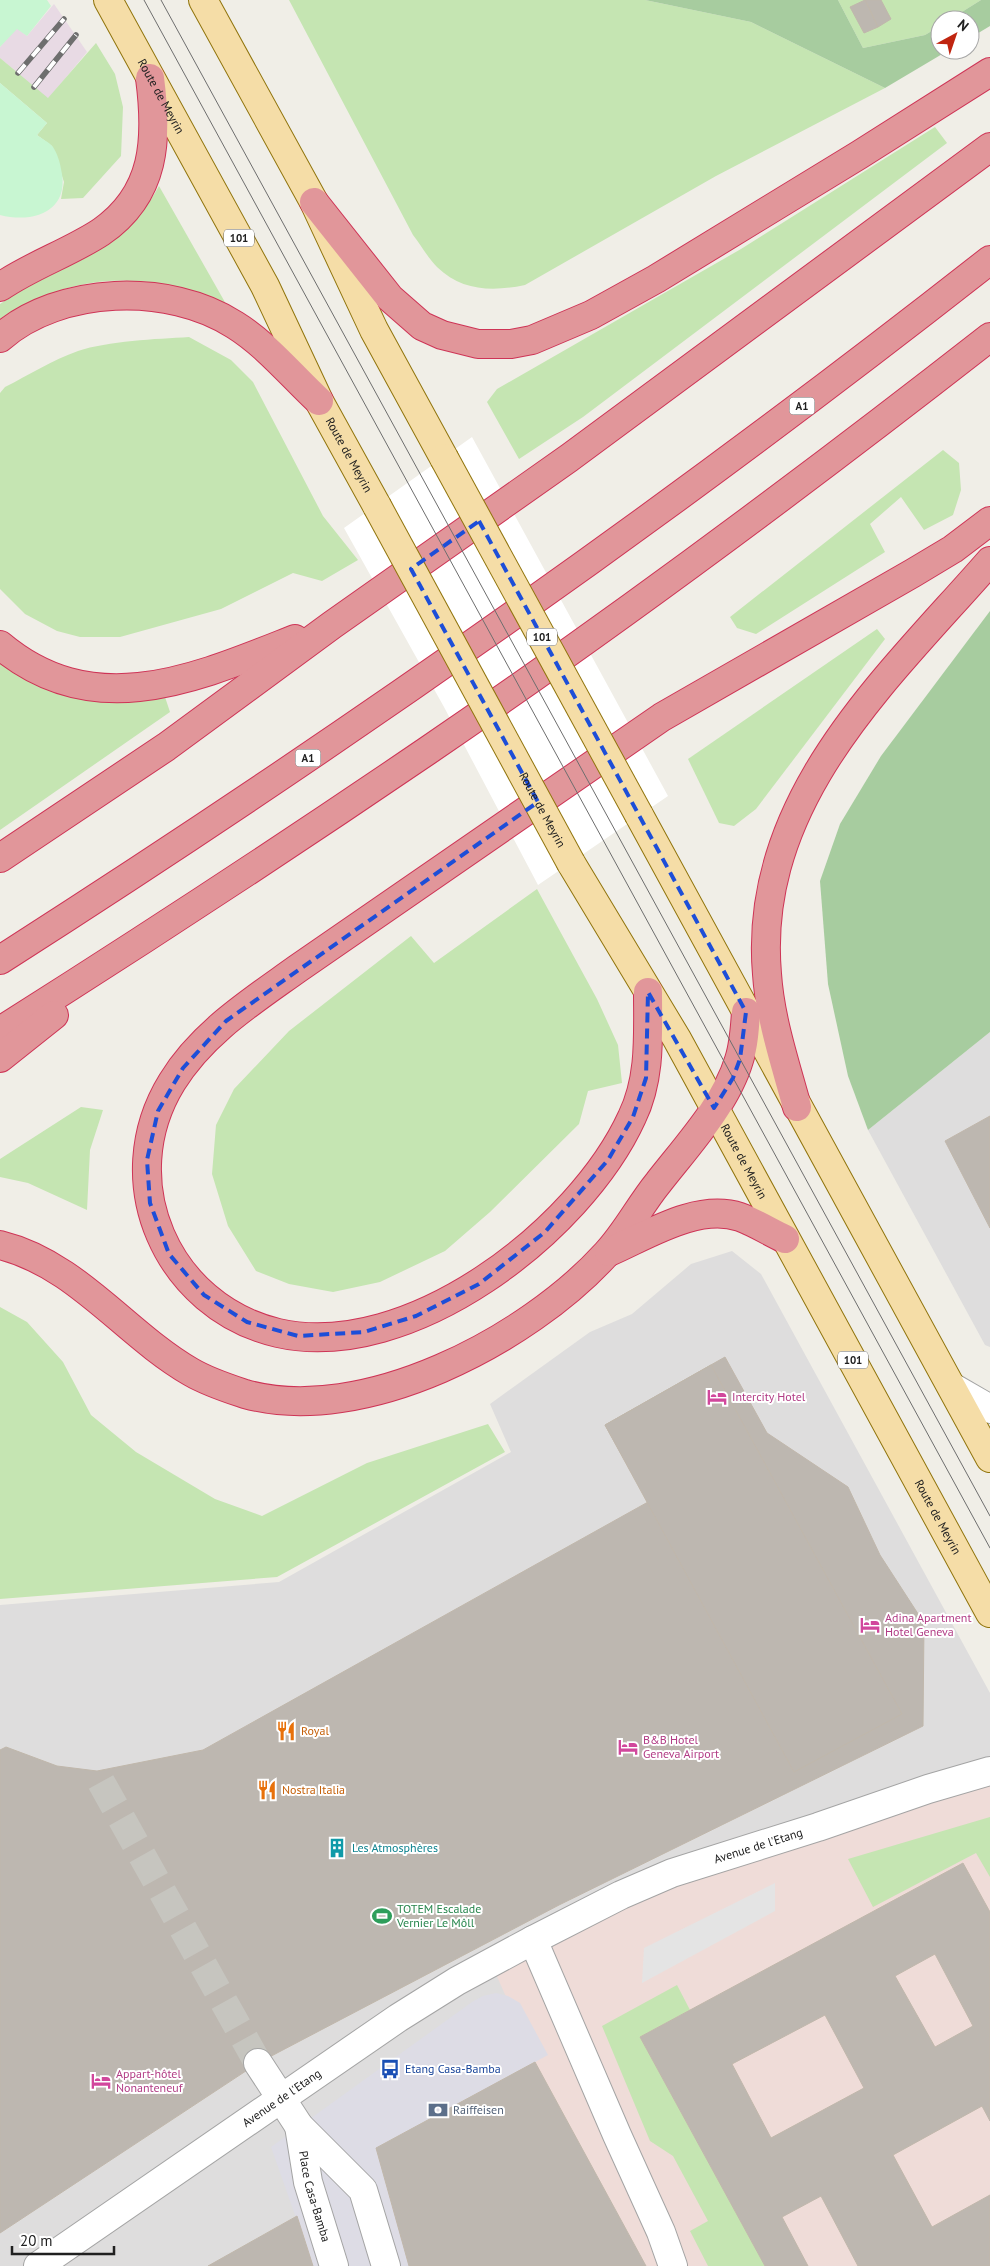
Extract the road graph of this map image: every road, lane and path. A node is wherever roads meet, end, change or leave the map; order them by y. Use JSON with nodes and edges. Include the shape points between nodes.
{"nodes":[{"id":1,"x":97,"y":0,"type":"edge"},
{"id":2,"x":108,"y":0,"type":"edge"},
{"id":3,"x":204,"y":0,"type":"edge"},
{"id":4,"x":122,"y":29,"type":"junction"},
{"id":5,"x":990,"y":72,"type":"edge"},
{"id":6,"x":150,"y":78,"type":"junction"},
{"id":7,"x":990,"y":148,"type":"edge"},
{"id":8,"x":314,"y":202,"type":"junction"},
{"id":9,"x":990,"y":260,"type":"edge"},
{"id":10,"x":0,"y":287,"type":"edge"},
{"id":11,"x":990,"y":337,"type":"edge"},
{"id":12,"x":0,"y":338,"type":"edge"},
{"id":13,"x":319,"y":402,"type":"junction"},
{"id":14,"x":990,"y":521,"type":"edge"},
{"id":15,"x":990,"y":561,"type":"edge"},
{"id":16,"x":332,"y":625,"type":"junction"},
{"id":17,"x":0,"y":645,"type":"edge"},
{"id":18,"x":0,"y":858,"type":"edge"},
{"id":19,"x":172,"y":920,"type":"junction"},
{"id":20,"x":0,"y":960,"type":"edge"},
{"id":21,"x":648,"y":992,"type":"junction"},
{"id":22,"x":746,"y":1012,"type":"junction"},
{"id":23,"x":0,"y":1031,"type":"edge"},
{"id":24,"x":0,"y":1058,"type":"edge"},
{"id":25,"x":797,"y":1106,"type":"junction"},
{"id":26,"x":714,"y":1108,"type":"junction"},
{"id":27,"x":785,"y":1239,"type":"junction"},
{"id":28,"x":0,"y":1245,"type":"edge"},
{"id":29,"x":608,"y":1253,"type":"junction"},
{"id":30,"x":952,"y":1387,"type":"junction"},
{"id":31,"x":990,"y":1409,"type":"edge"},
{"id":32,"x":990,"y":1458,"type":"edge"},
{"id":33,"x":990,"y":1613,"type":"edge"},
{"id":34,"x":990,"y":1771,"type":"edge"},
{"id":35,"x":533,"y":1940,"type":"junction"},
{"id":36,"x":258,"y":2063,"type":"tunnel mouth"},
{"id":37,"x":281,"y":2099,"type":"junction"},
{"id":38,"x":299,"y":2126,"type":"junction"},
{"id":39,"x":38,"y":2266,"type":"edge"},
{"id":40,"x":334,"y":2266,"type":"edge"},
{"id":41,"x":386,"y":2266,"type":"edge"},
{"id":42,"x":673,"y":2266,"type":"edge"}],
"edges":[{"from":1,"to":4,"type":"main road"},
{"from":2,"to":4,"type":"main road","name":"Route de Meyrin","number":"101"},
{"from":3,"to":8,"type":"main road","number":"101"},
{"from":4,"to":6,"type":"main road","name":"Route de Meyrin","number":"101"},
{"from":5,"to":8,"type":"highway","via":[[656,279],[591,315],[532,340],[478,344],[422,326],[390,298]]},
{"from":6,"to":10,"type":"highway","via":[[155,111],[150,166],[135,198],[118,218],[100,232]]},
{"from":6,"to":13,"type":"main road","name":"Route de Meyrin","number":"101","via":[[265,286]]},
{"from":7,"to":16,"type":"highway","via":[[598,437]]},
{"from":8,"to":22,"type":"main road","number":"101","bridge":true,"via":[[374,330]]},
{"from":9,"to":20,"type":"highway","number":"A1","via":[[759,438],[402,695]]},
{"from":11,"to":19,"type":"highway","via":[[630,608],[428,751]]},
{"from":12,"to":13,"type":"highway","via":[[22,323],[77,300],[114,296],[167,300],[214,314],[235,325],[262,346]]},
{"from":13,"to":21,"type":"main road","name":"Route de Meyrin","number":"101","bridge":true,"via":[[571,863]]},
{"from":14,"to":21,"type":"highway","via":[[913,573],[662,717],[297,969],[212,1034],[172,1082],[158,1111],[149,1143],[147,1180],[150,1203],[170,1254],[190,1282],[217,1306],[246,1322],[278,1333],[318,1337],[364,1332],[416,1316],[479,1284],[515,1259],[573,1204],[608,1160],[633,1117],[646,1078]]},
{"from":15,"to":25,"type":"highway","via":[[891,673],[845,731],[817,771],[787,833],[771,890],[766,973],[770,1006]]},
{"from":16,"to":17,"type":"highway","via":[[206,674],[180,681],[123,688],[79,684],[21,660]]},
{"from":16,"to":18,"type":"highway","via":[[166,747]]},
{"from":19,"to":23,"type":"highway"},
{"from":19,"to":24,"type":"highway"},
{"from":21,"to":26,"type":"main road","name":"Route de Meyrin","number":"101"},
{"from":22,"to":25,"type":"main road","number":"101"},
{"from":22,"to":26,"type":"highway","via":[[740,1059],[733,1078]]},
{"from":25,"to":30,"type":"main road","number":"101"},
{"from":26,"to":27,"type":"main road","name":"Route de Meyrin","number":"101"},
{"from":26,"to":29,"type":"highway"},
{"from":27,"to":29,"type":"highway","via":[[739,1217],[708,1213],[683,1220]]},
{"from":27,"to":33,"type":"main road","name":"Route de Meyrin","number":"101"},
{"from":28,"to":29,"type":"highway","via":[[44,1262],[64,1274],[148,1343],[209,1382],[247,1394],[286,1401],[358,1394],[441,1368],[503,1337],[537,1315]]},
{"from":30,"to":31,"type":"street"},
{"from":30,"to":32,"type":"main road","number":"101"},
{"from":34,"to":35,"type":"street","name":"Avenue de l'Etang","via":[[672,1873]]},
{"from":35,"to":37,"type":"street","name":"Avenue de l'Etang","via":[[445,1988]]},
{"from":35,"to":42,"type":"street","via":[[662,2232]]},
{"from":36,"to":37,"type":"street","name":"Place Casa-Bamba"},
{"from":37,"to":38,"type":"street","name":"Place Casa-Bamba"},
{"from":37,"to":39,"type":"street","name":"Avenue de l'Etang"},
{"from":38,"to":40,"type":"street","name":"Place Casa-Bamba","via":[[308,2182]]},
{"from":38,"to":41,"type":"street","name":"Place Casa-Bamba","via":[[363,2190]]}]}
